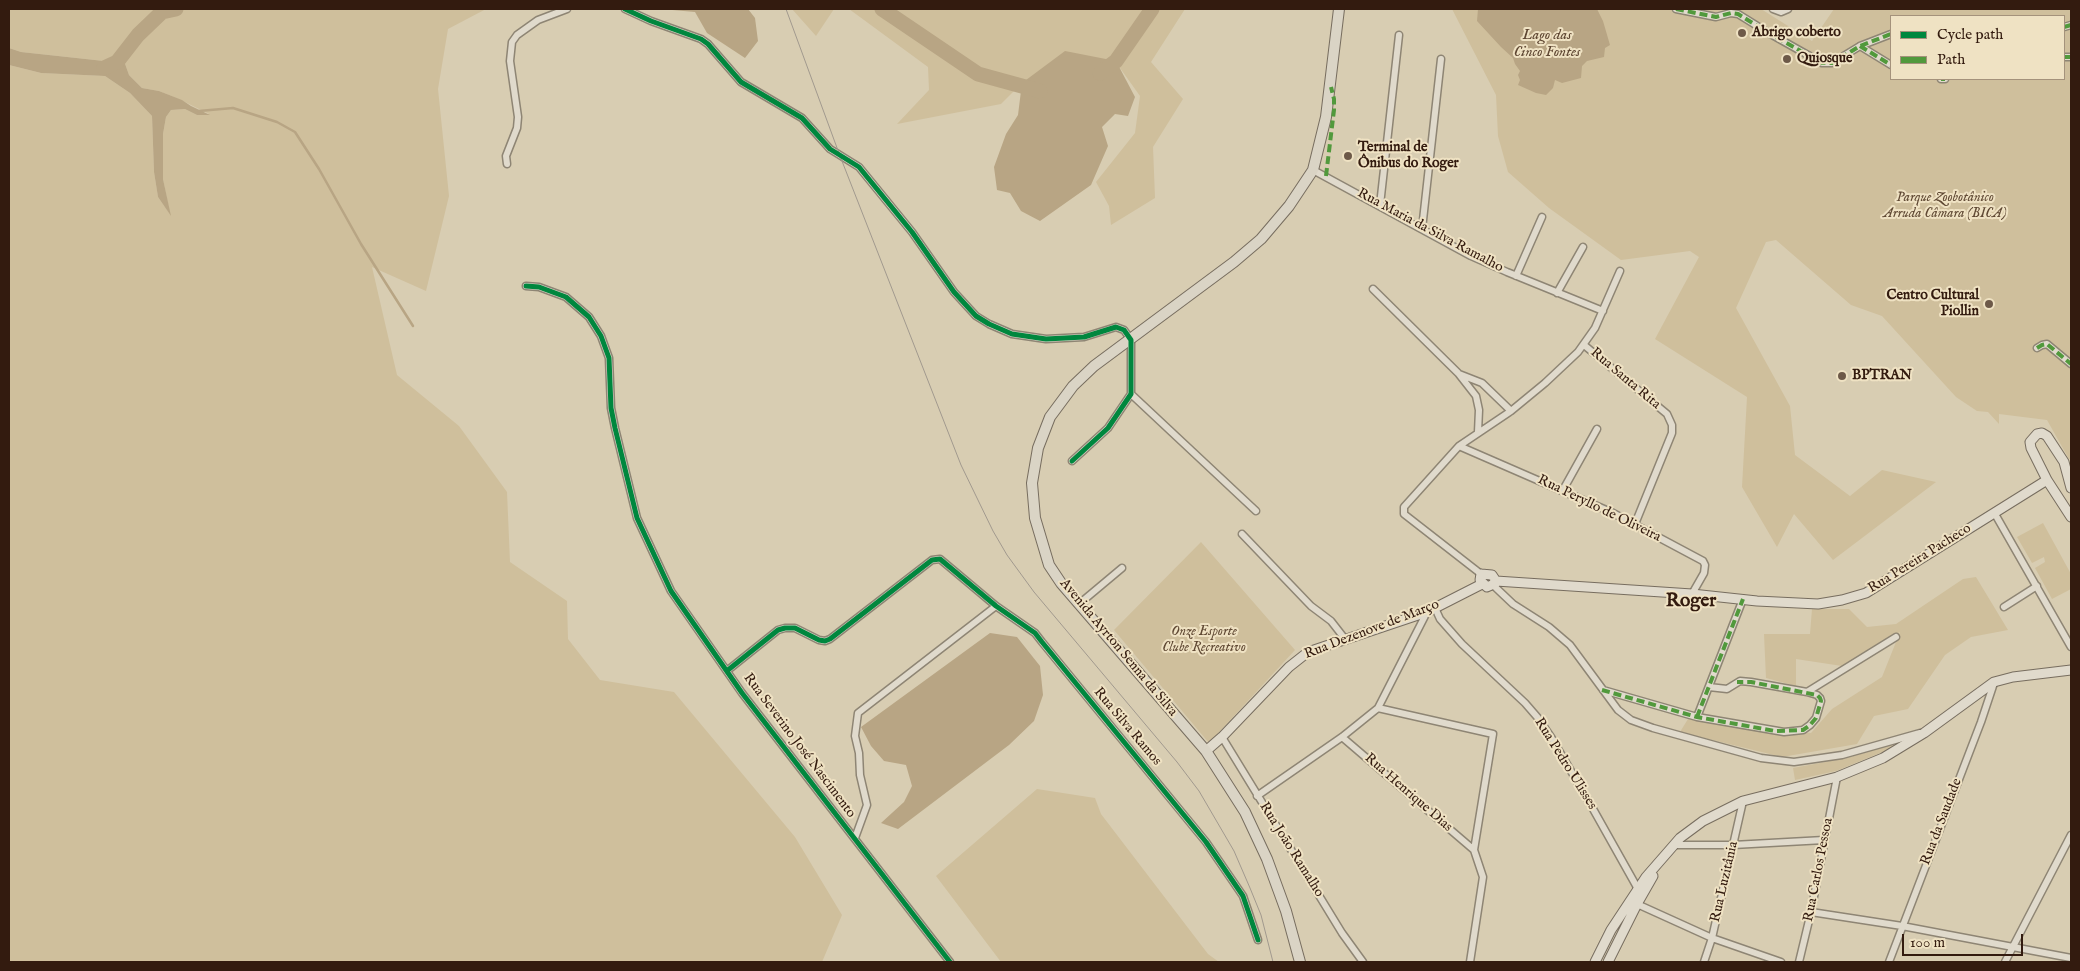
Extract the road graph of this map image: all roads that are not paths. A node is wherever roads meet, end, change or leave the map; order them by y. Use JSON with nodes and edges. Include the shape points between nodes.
{"nodes":[{"id":1,"x":566,"y":9,"type":"edge"},
{"id":2,"x":625,"y":9,"type":"edge"},
{"id":3,"x":1339,"y":9,"type":"edge"},
{"id":4,"x":1676,"y":9,"type":"edge"},
{"id":5,"x":1773,"y":9,"type":"edge"},
{"id":6,"x":1788,"y":9,"type":"edge"},
{"id":7,"x":1399,"y":34,"type":"dead end"},
{"id":8,"x":1890,"y":34,"type":"edge"},
{"id":9,"x":1860,"y":46,"type":"junction"},
{"id":10,"x":1441,"y":60,"type":"dead end"},
{"id":11,"x":1890,"y":64,"type":"edge"},
{"id":12,"x":507,"y":164,"type":"dead end"},
{"id":13,"x":1313,"y":170,"type":"junction"},
{"id":14,"x":1380,"y":205,"type":"junction"},
{"id":15,"x":1542,"y":217,"type":"dead end"},
{"id":16,"x":1422,"y":229,"type":"junction"},
{"id":17,"x":1582,"y":247,"type":"dead end"},
{"id":18,"x":1620,"y":271,"type":"dead end"},
{"id":19,"x":1516,"y":276,"type":"junction"},
{"id":20,"x":526,"y":286,"type":"dead end"},
{"id":21,"x":1373,"y":289,"type":"dead end"},
{"id":22,"x":1557,"y":293,"type":"junction"},
{"id":23,"x":1603,"y":311,"type":"junction"},
{"id":24,"x":1131,"y":340,"type":"junction"},
{"id":25,"x":1584,"y":345,"type":"junction"},
{"id":26,"x":2037,"y":348,"type":"dead end"},
{"id":27,"x":2071,"y":364,"type":"edge"},
{"id":28,"x":1458,"y":373,"type":"junction"},
{"id":29,"x":1131,"y":394,"type":"junction"},
{"id":30,"x":1511,"y":411,"type":"junction"},
{"id":31,"x":1597,"y":429,"type":"dead end"},
{"id":32,"x":1478,"y":432,"type":"junction"},
{"id":33,"x":1459,"y":446,"type":"junction"},
{"id":34,"x":1072,"y":461,"type":"dead end"},
{"id":35,"x":2047,"y":480,"type":"junction"},
{"id":36,"x":2071,"y":488,"type":"edge"},
{"id":37,"x":1563,"y":490,"type":"junction"},
{"id":38,"x":1256,"y":511,"type":"dead end"},
{"id":39,"x":1994,"y":514,"type":"junction"},
{"id":40,"x":2071,"y":517,"type":"edge"},
{"id":41,"x":1635,"y":524,"type":"junction"},
{"id":42,"x":1242,"y":534,"type":"dead end"},
{"id":43,"x":1122,"y":568,"type":"dead end"},
{"id":44,"x":1481,"y":579,"type":"junction"},
{"id":45,"x":1495,"y":583,"type":"junction"},
{"id":46,"x":2037,"y":586,"type":"junction"},
{"id":47,"x":1692,"y":594,"type":"junction"},
{"id":48,"x":1744,"y":600,"type":"junction"},
{"id":49,"x":1078,"y":604,"type":"junction"},
{"id":50,"x":996,"y":606,"type":"junction"},
{"id":51,"x":2004,"y":607,"type":"dead end"},
{"id":52,"x":1431,"y":610,"type":"junction"},
{"id":53,"x":1896,"y":637,"type":"dead end"},
{"id":54,"x":1345,"y":639,"type":"junction"},
{"id":55,"x":2071,"y":647,"type":"edge"},
{"id":56,"x":728,"y":670,"type":"junction"},
{"id":57,"x":2071,"y":670,"type":"edge"},
{"id":58,"x":1994,"y":682,"type":"junction"},
{"id":59,"x":1709,"y":687,"type":"junction"},
{"id":60,"x":1602,"y":690,"type":"junction"},
{"id":61,"x":1807,"y":692,"type":"junction"},
{"id":62,"x":1378,"y":708,"type":"junction"},
{"id":63,"x":1697,"y":717,"type":"junction"},
{"id":64,"x":1924,"y":733,"type":"junction"},
{"id":65,"x":1342,"y":736,"type":"junction"},
{"id":66,"x":1222,"y":737,"type":"junction"},
{"id":67,"x":1206,"y":751,"type":"junction"},
{"id":68,"x":1837,"y":777,"type":"junction"},
{"id":69,"x":1257,"y":796,"type":"junction"},
{"id":70,"x":1742,"y":801,"type":"junction"},
{"id":71,"x":2071,"y":835,"type":"edge"},
{"id":72,"x":856,"y":838,"type":"junction"},
{"id":73,"x":1824,"y":840,"type":"junction"},
{"id":74,"x":1733,"y":845,"type":"junction"},
{"id":75,"x":1672,"y":847,"type":"junction"},
{"id":76,"x":1474,"y":850,"type":"junction"},
{"id":77,"x":1638,"y":889,"type":"junction"},
{"id":78,"x":1637,"y":904,"type":"junction"},
{"id":79,"x":1811,"y":912,"type":"junction"},
{"id":80,"x":1902,"y":926,"type":"junction"},
{"id":81,"x":1712,"y":938,"type":"junction"},
{"id":82,"x":1258,"y":940,"type":"dead end"},
{"id":83,"x":2013,"y":947,"type":"junction"},
{"id":84,"x":2071,"y":958,"type":"edge"},
{"id":85,"x":950,"y":962,"type":"edge"},
{"id":86,"x":1300,"y":962,"type":"edge"},
{"id":87,"x":1363,"y":962,"type":"edge"},
{"id":88,"x":1470,"y":962,"type":"edge"},
{"id":89,"x":1595,"y":962,"type":"edge"},
{"id":90,"x":1608,"y":962,"type":"edge"},
{"id":91,"x":1704,"y":962,"type":"edge"},
{"id":92,"x":1780,"y":962,"type":"edge"},
{"id":93,"x":1799,"y":962,"type":"edge"},
{"id":94,"x":1889,"y":962,"type":"edge"},
{"id":95,"x":2005,"y":962,"type":"edge"}],
"edges":[{"from":1,"to":12,"type":"street","via":[[538,20],[512,42],[510,61],[518,117],[506,156]]},
{"from":2,"to":24,"type":"street","via":[[701,39],[741,82],[802,118],[830,149],[862,171],[912,232],[954,292],[982,320],[1012,334],[1028,337],[1067,339],[1119,328]]},
{"from":3,"to":13,"type":"main road","name":"Avenida Ayrton Senna da Silva","via":[[1326,117]]},
{"from":4,"to":9,"type":"street","via":[[1716,17],[1738,14],[1822,63],[1832,63]]},
{"from":5,"to":6,"type":"street","via":[[1781,12]]},
{"from":7,"to":14,"type":"street"},
{"from":8,"to":9,"type":"street"},
{"from":9,"to":11,"type":"street"},
{"from":10,"to":16,"type":"street"},
{"from":13,"to":14,"type":"street","name":"Rua Maria da Silva Ramalho"},
{"from":13,"to":24,"type":"main road","name":"Avenida Ayrton Senna da Silva","via":[[1261,239]]},
{"from":14,"to":16,"type":"street","name":"Rua Maria da Silva Ramalho"},
{"from":15,"to":19,"type":"street"},
{"from":16,"to":19,"type":"street","name":"Rua Maria da Silva Ramalho"},
{"from":17,"to":22,"type":"street"},
{"from":18,"to":23,"type":"street"},
{"from":19,"to":22,"type":"street","name":"Rua Maria da Silva Ramalho"},
{"from":20,"to":56,"type":"street","name":"Rua Severino José Nascimento","via":[[566,297],[588,317],[601,336],[609,358],[611,408],[637,518],[672,591]]},
{"from":21,"to":28,"type":"street"},
{"from":22,"to":23,"type":"street","name":"Rua Maria da Silva Ramalho"},
{"from":23,"to":25,"type":"street"},
{"from":24,"to":29,"type":"street"},
{"from":24,"to":49,"type":"main road","name":"Avenida Ayrton Senna da Silva","via":[[1094,366],[1073,386],[1050,417],[1038,448],[1032,483],[1035,518],[1049,565]]},
{"from":25,"to":30,"type":"street"},
{"from":25,"to":41,"type":"street","name":"Rua Santa Rita","via":[[1667,414],[1672,425],[1672,433]]},
{"from":26,"to":27,"type":"street","via":[[2047,344]]},
{"from":28,"to":30,"type":"street","via":[[1482,383]]},
{"from":28,"to":32,"type":"street","via":[[1476,396]]},
{"from":29,"to":34,"type":"street","via":[[1108,428]]},
{"from":29,"to":38,"type":"street"},
{"from":30,"to":32,"type":"street"},
{"from":31,"to":37,"type":"street"},
{"from":32,"to":33,"type":"street"},
{"from":33,"to":37,"type":"street","name":"Rua Peryllo de Oliveira"},
{"from":33,"to":44,"type":"street","via":[[1403,511]]},
{"from":35,"to":36,"type":"street","via":[[2030,444],[2032,438],[2040,433],[2047,436],[2061,457]]},
{"from":35,"to":39,"type":"street","name":"Rua Pereira Pacheco"},
{"from":35,"to":40,"type":"street"},
{"from":37,"to":41,"type":"street","name":"Rua Peryllo de Oliveira"},
{"from":39,"to":46,"type":"street"},
{"from":39,"to":48,"type":"street","name":"Rua Pereira Pacheco","via":[[1866,593],[1818,604]]},
{"from":41,"to":47,"type":"street","name":"Rua Peryllo de Oliveira","via":[[1703,562],[1706,568]]},
{"from":42,"to":54,"type":"street","via":[[1311,606],[1331,621]]},
{"from":43,"to":49,"type":"street"},
{"from":44,"to":45,"type":"street","via":[[1492,575]]},
{"from":44,"to":52,"type":"street","name":"Rua Dezenove de Março"},
{"from":45,"to":47,"type":"street"},
{"from":45,"to":60,"type":"street","via":[[1508,601],[1549,627],[1570,645]]},
{"from":46,"to":51,"type":"street"},
{"from":46,"to":55,"type":"street"},
{"from":47,"to":48,"type":"street","name":"Rua Pereira Pacheco"},
{"from":48,"to":59,"type":"street"},
{"from":49,"to":67,"type":"main road","name":"Avenida Ayrton Senna da Silva"},
{"from":50,"to":56,"type":"street","name":"Rua Silva Ramos","via":[[940,560],[932,560],[830,639],[819,640],[795,628],[778,630]]},
{"from":50,"to":72,"type":"street","via":[[858,713],[854,736],[867,805]]},
{"from":50,"to":82,"type":"street","name":"Rua Silva Ramos","via":[[1035,633],[1206,842],[1243,896]]},
{"from":52,"to":54,"type":"street","name":"Rua Dezenove de Março"},
{"from":52,"to":62,"type":"street"},
{"from":52,"to":77,"type":"street","name":"Rua Pedro Ulisses","via":[[1538,718]]},
{"from":53,"to":61,"type":"street"},
{"from":54,"to":66,"type":"street","name":"Rua Dezenove de Março","via":[[1298,658]]},
{"from":56,"to":72,"type":"street","name":"Rua Severino José Nascimento","via":[[753,707]]},
{"from":57,"to":58,"type":"street"},
{"from":58,"to":64,"type":"street"},
{"from":58,"to":80,"type":"street","name":"Rua da Saudade"},
{"from":59,"to":61,"type":"street","via":[[1727,690],[1737,682],[1751,682]]},
{"from":59,"to":63,"type":"street"},
{"from":60,"to":63,"type":"street"},
{"from":60,"to":64,"type":"street","via":[[1631,720],[1696,741],[1777,761],[1828,758]]},
{"from":61,"to":63,"type":"street","via":[[1821,701],[1816,718],[1803,730],[1775,731]]},
{"from":62,"to":65,"type":"street"},
{"from":62,"to":76,"type":"street","via":[[1494,734]]},
{"from":64,"to":68,"type":"street","via":[[1892,754]]},
{"from":65,"to":69,"type":"street"},
{"from":65,"to":76,"type":"street","name":"Rua Henrique Dias"},
{"from":66,"to":67,"type":"street","name":"Rua Dezenove de Março"},
{"from":66,"to":69,"type":"street","name":"Rua João Ramalho"},
{"from":67,"to":86,"type":"main road","name":"Avenida Ayrton Senna da Silva","via":[[1245,812],[1267,859]]},
{"from":68,"to":70,"type":"street"},
{"from":68,"to":73,"type":"street","name":"Rua Carlos Pessoa"},
{"from":69,"to":87,"type":"street","name":"Rua João Ramalho"},
{"from":70,"to":74,"type":"street","name":"Rua Luzitânia"},
{"from":70,"to":75,"type":"street","via":[[1689,830]]},
{"from":71,"to":83,"type":"street"},
{"from":72,"to":85,"type":"street","name":"Rua Severino José Nascimento"},
{"from":73,"to":74,"type":"street"},
{"from":73,"to":79,"type":"street","name":"Rua Carlos Pessoa"},
{"from":74,"to":75,"type":"street"},
{"from":74,"to":81,"type":"street","name":"Rua Luzitânia"},
{"from":75,"to":77,"type":"street"},
{"from":75,"to":78,"type":"street"},
{"from":76,"to":88,"type":"street","via":[[1482,877]]},
{"from":77,"to":89,"type":"street"},
{"from":78,"to":81,"type":"street"},
{"from":78,"to":90,"type":"street"},
{"from":79,"to":80,"type":"street"},
{"from":79,"to":93,"type":"street","name":"Rua Carlos Pessoa"},
{"from":80,"to":83,"type":"street"},
{"from":80,"to":94,"type":"street","name":"Rua da Saudade"},
{"from":81,"to":91,"type":"street","name":"Rua Luzitânia"},
{"from":81,"to":92,"type":"street"},
{"from":83,"to":84,"type":"street"},
{"from":83,"to":95,"type":"street"}]}
